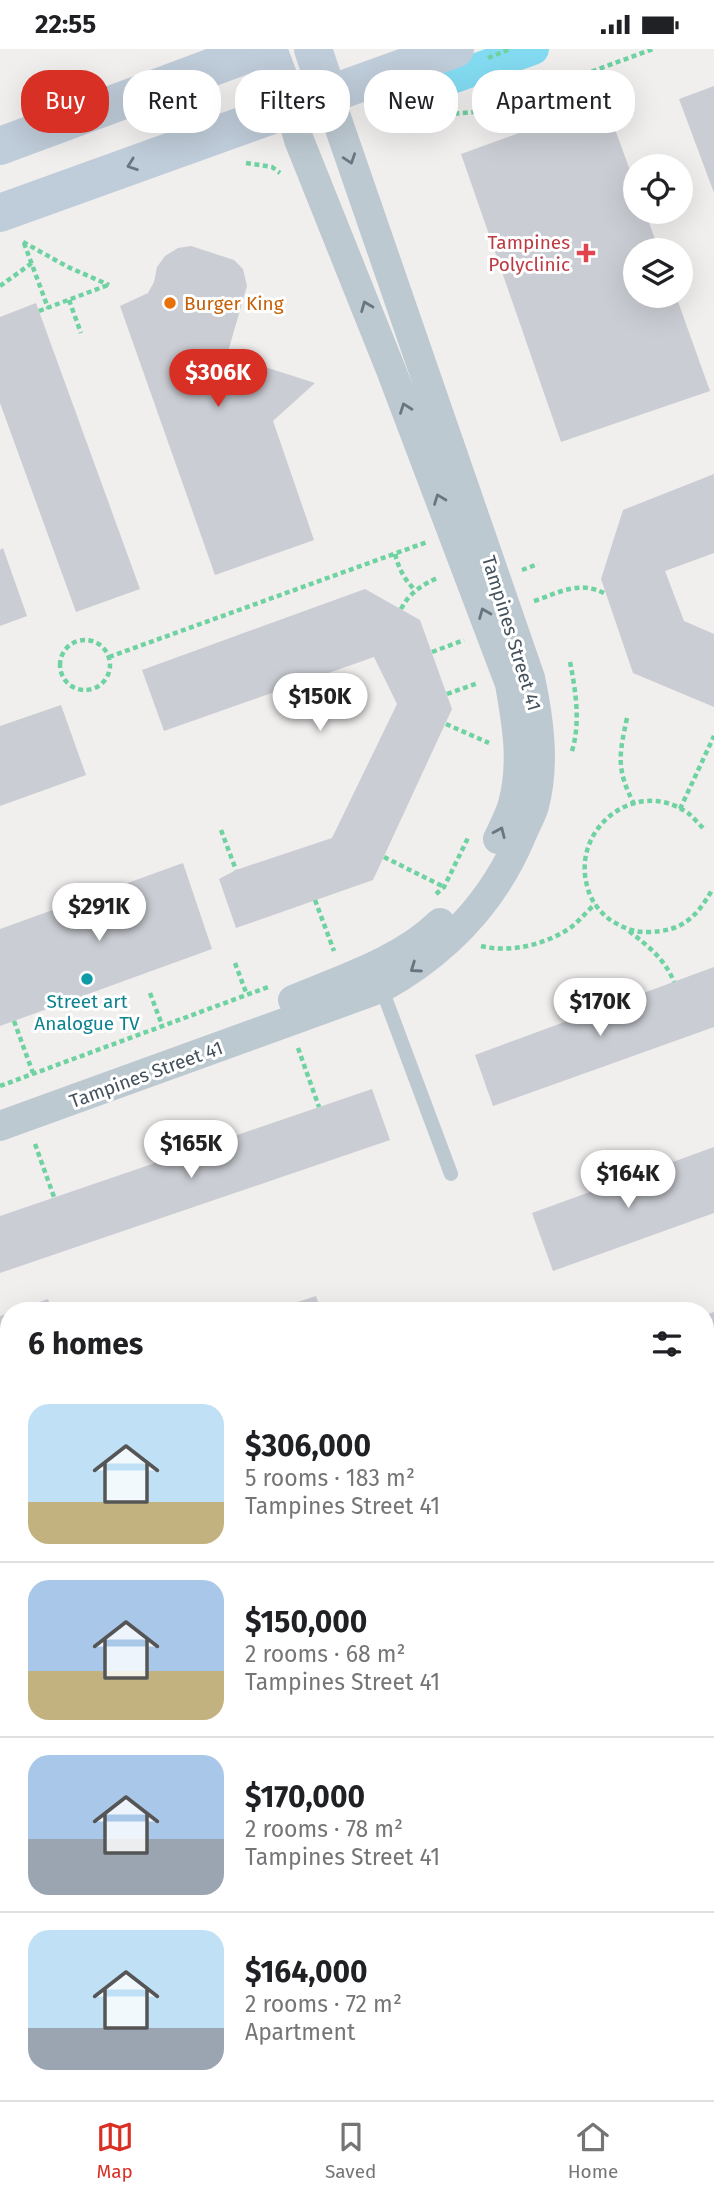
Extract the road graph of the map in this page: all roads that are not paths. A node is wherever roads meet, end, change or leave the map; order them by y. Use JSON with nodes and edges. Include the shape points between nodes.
{"nodes":[{"id":1,"x":261,"y":49,"type":"edge"},
{"id":2,"x":268,"y":49,"type":"edge"},
{"id":3,"x":313,"y":49,"type":"edge"},
{"id":4,"x":455,"y":49,"type":"edge"},
{"id":5,"x":276,"y":70,"type":"edge"},
{"id":6,"x":320,"y":70,"type":"edge"},
{"id":7,"x":350,"y":86,"type":"edge"},
{"id":8,"x":235,"y":132,"type":"edge"},
{"id":9,"x":297,"y":133,"type":"edge"},
{"id":10,"x":342,"y":133,"type":"edge"},
{"id":11,"x":0,"y":146,"type":"edge"},
{"id":12,"x":12,"y":228,"type":"edge"},
{"id":13,"x":448,"y":436,"type":"junction"},
{"id":14,"x":420,"y":447,"type":"junction"},
{"id":15,"x":377,"y":977,"type":"junction"},
{"id":16,"x":8,"y":1117,"type":"edge"},
{"id":17,"x":450,"y":1174,"type":"dead end"}],
"edges":[{"from":1,"to":11,"type":"main road"},
{"from":2,"to":5,"type":"main road","name":"Tampines Street 41"},
{"from":3,"to":6,"type":"main road","name":"Tampines Street 41"},
{"from":4,"to":7,"type":"main road"},
{"from":8,"to":12,"type":"main road","one_way":true},
{"from":14,"to":9,"type":"street","name":"Tampines Street 41","one_way":true},
{"from":10,"to":13,"type":"street","name":"Tampines Street 41","one_way":true},
{"from":13,"to":14,"type":"lane"},
{"from":13,"to":15,"type":"street","name":"Tampines Street 41","one_way":true,"via":[[530,678],[540,762],[533,807],[493,890],[438,951],[410,972]]},
{"from":15,"to":14,"type":"street","name":"Tampines Street 41","one_way":true,"via":[[449,915],[474,880],[513,805],[519,764],[519,730],[510,684]]},
{"from":15,"to":16,"type":"street","name":"Tampines Street 41","via":[[284,1004]]},
{"from":15,"to":16,"type":"street","name":"Tampines Street 41","via":[[289,1022]]},
{"from":15,"to":17,"type":"lane"}]}
